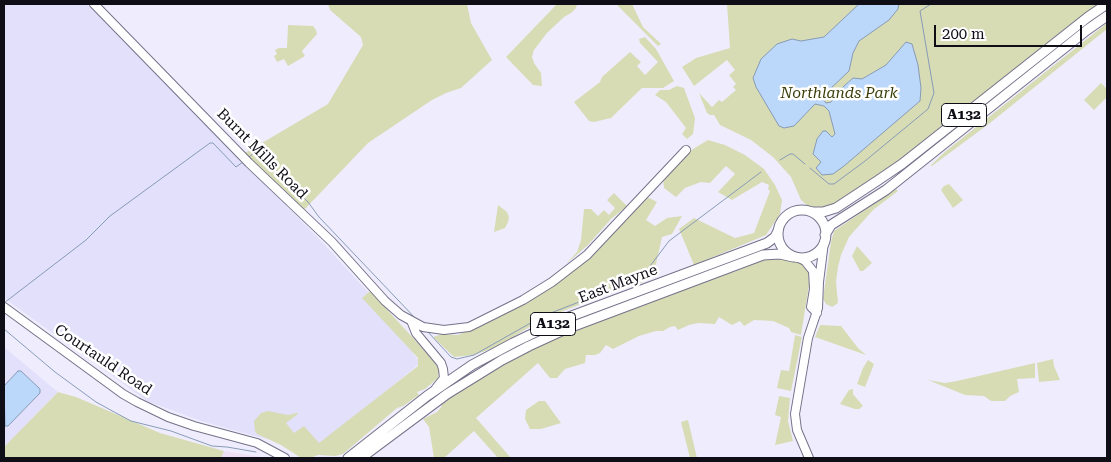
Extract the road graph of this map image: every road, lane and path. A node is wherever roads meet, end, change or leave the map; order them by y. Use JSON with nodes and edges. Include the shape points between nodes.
{"nodes":[{"id":1,"x":94,"y":4,"type":"edge"},
{"id":2,"x":1107,"y":4,"type":"edge"},
{"id":3,"x":1107,"y":16,"type":"edge"},
{"id":4,"x":686,"y":150,"type":"dead end"},
{"id":5,"x":813,"y":212,"type":"junction"},
{"id":6,"x":778,"y":231,"type":"junction"},
{"id":7,"x":824,"y":239,"type":"junction"},
{"id":8,"x":796,"y":258,"type":"junction"},
{"id":9,"x":5,"y":308,"type":"edge"},
{"id":10,"x":817,"y":313,"type":"junction"},
{"id":11,"x":412,"y":323,"type":"junction"},
{"id":12,"x":427,"y":396,"type":"junction"},
{"id":13,"x":281,"y":456,"type":"edge"},
{"id":14,"x":348,"y":458,"type":"edge"},
{"id":15,"x":361,"y":458,"type":"edge"},
{"id":16,"x":809,"y":458,"type":"edge"}],
"edges":[{"from":1,"to":11,"type":"street","name":"Burnt Mills Road","via":[[249,163],[332,242],[389,304]]},
{"from":2,"to":5,"type":"main road","number":"A132","via":[[902,164],[836,208]]},
{"from":3,"to":7,"type":"main road","number":"A132","via":[[886,190],[830,226]]},
{"from":4,"to":11,"type":"street","name":"Burnt Mills Road","via":[[587,254],[552,282],[469,327],[434,330]]},
{"from":5,"to":6,"type":"main road","number":"A132","via":[[794,212],[784,219]]},
{"from":5,"to":7,"type":"main road","via":[[824,224]]},
{"from":6,"to":8,"type":"main road","via":[[780,245]]},
{"from":6,"to":12,"type":"main road","name":"East Mayne","number":"A132","via":[[767,243],[543,328],[472,365]]},
{"from":7,"to":8,"type":"main road","number":"A132","via":[[814,256]]},
{"from":7,"to":10,"type":"street"},
{"from":8,"to":10,"type":"street","via":[[805,261],[813,271],[811,307]]},
{"from":8,"to":15,"type":"main road","name":"East Mayne","number":"A132","via":[[780,254],[763,255],[529,346],[447,394]]},
{"from":9,"to":13,"type":"street","name":"Courtauld Road","via":[[137,402],[194,426],[251,441]]},
{"from":10,"to":16,"type":"street","via":[[806,344],[795,414],[796,430]]},
{"from":11,"to":12,"type":"street","name":"Burnt Mills Road","via":[[416,333],[444,368],[442,382]]},
{"from":12,"to":14,"type":"main road","name":"East Mayne","number":"A132"}]}
